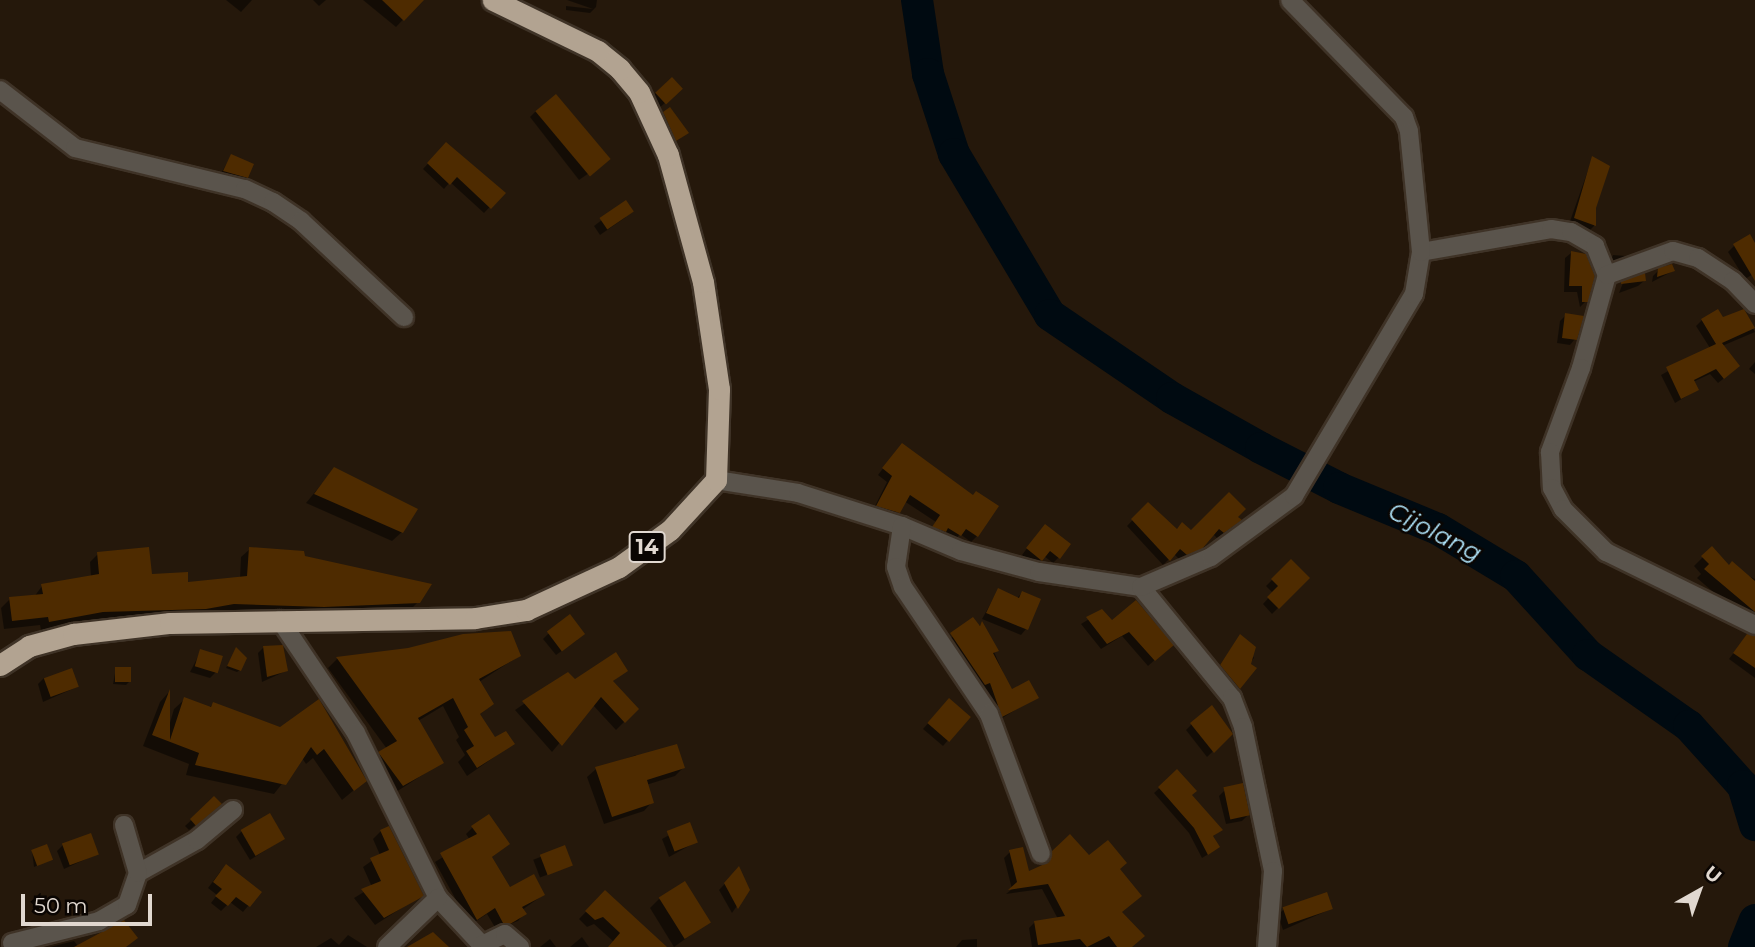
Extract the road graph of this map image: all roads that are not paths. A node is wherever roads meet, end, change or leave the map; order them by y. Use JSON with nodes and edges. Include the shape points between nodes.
{"nodes":[{"id":1,"x":493,"y":0,"type":"edge"},
{"id":2,"x":1290,"y":0,"type":"edge"},
{"id":3,"x":0,"y":90,"type":"edge"},
{"id":4,"x":1421,"y":252,"type":"junction"},
{"id":5,"x":1607,"y":275,"type":"junction"},
{"id":6,"x":1755,"y":304,"type":"edge"},
{"id":7,"x":404,"y":317,"type":"dead end"},
{"id":8,"x":716,"y":480,"type":"junction"},
{"id":9,"x":902,"y":526,"type":"junction"},
{"id":10,"x":1141,"y":587,"type":"junction"},
{"id":11,"x":280,"y":620,"type":"junction"},
{"id":12,"x":1755,"y":625,"type":"edge"},
{"id":13,"x":0,"y":665,"type":"edge"},
{"id":14,"x":233,"y":810,"type":"dead end"},
{"id":15,"x":124,"y":825,"type":"dead end"},
{"id":16,"x":1041,"y":854,"type":"dead end"},
{"id":17,"x":138,"y":873,"type":"junction"},
{"id":18,"x":438,"y":898,"type":"junction"},
{"id":19,"x":9,"y":940,"type":"edge"},
{"id":20,"x":387,"y":947,"type":"edge"},
{"id":21,"x":520,"y":947,"type":"edge"},
{"id":22,"x":1266,"y":947,"type":"edge"}],
"edges":[{"from":1,"to":8,"type":"highway","via":[[598,51],[639,92],[651,117],[668,155],[703,282],[719,390]]},
{"from":2,"to":4,"type":"street","via":[[1404,117]]},
{"from":3,"to":7,"type":"street","via":[[75,148],[245,189],[273,202],[300,221]]},
{"from":4,"to":5,"type":"street","via":[[1551,229],[1571,232],[1595,246]]},
{"from":4,"to":10,"type":"street","via":[[1414,295],[1294,496],[1211,557]]},
{"from":5,"to":6,"type":"street","via":[[1673,251],[1698,258]]},
{"from":5,"to":12,"type":"street","via":[[1581,368],[1550,452],[1552,488],[1563,509],[1606,552]]},
{"from":8,"to":9,"type":"street","via":[[798,493]]},
{"from":8,"to":11,"type":"highway","number":"14","via":[[670,530],[619,567],[526,610],[475,618]]},
{"from":9,"to":10,"type":"street","via":[[961,551],[1026,568]]},
{"from":9,"to":16,"type":"street","via":[[896,567],[903,587],[989,714]]},
{"from":10,"to":22,"type":"street","via":[[1232,698],[1243,727],[1273,871]]},
{"from":11,"to":13,"type":"highway","number":"14","via":[[170,623],[73,634],[29,646]]},
{"from":11,"to":18,"type":"street","via":[[356,733]]},
{"from":14,"to":17,"type":"street","via":[[197,840]]},
{"from":15,"to":17,"type":"street"},
{"from":17,"to":19,"type":"street","via":[[134,895],[108,918]]},
{"from":18,"to":20,"type":"street"},
{"from":18,"to":21,"type":"street","via":[[482,945],[505,934]]}]}
